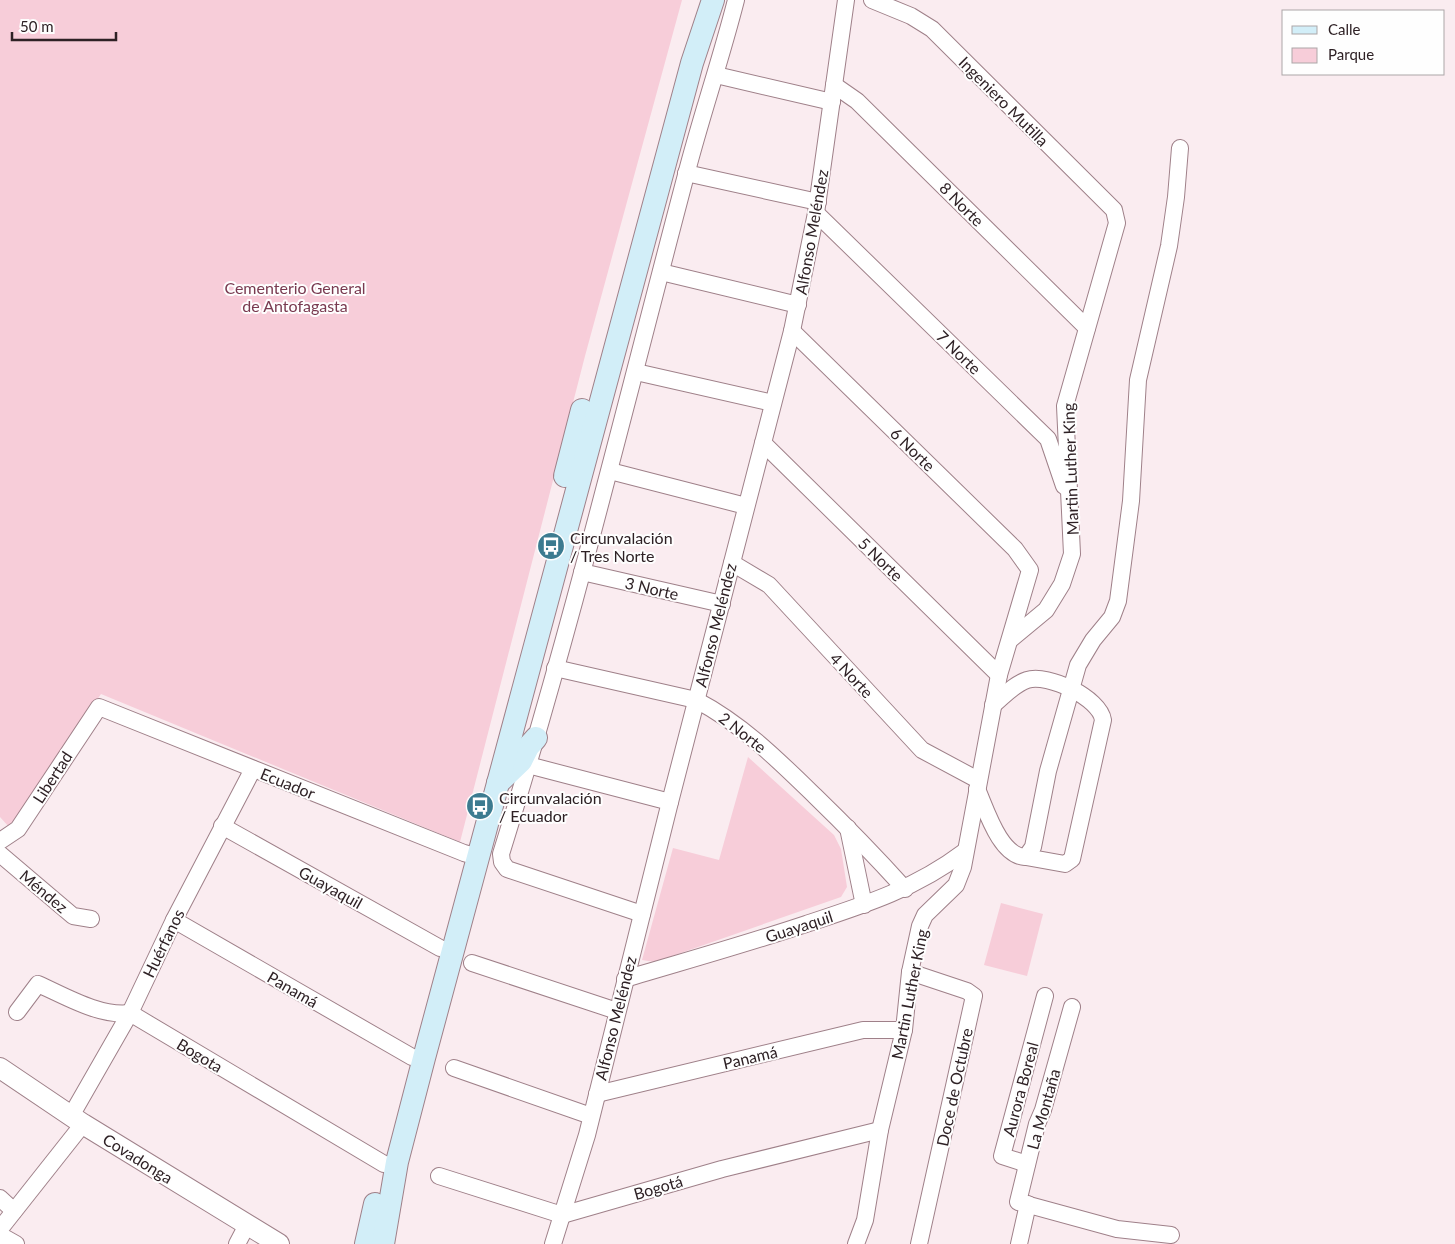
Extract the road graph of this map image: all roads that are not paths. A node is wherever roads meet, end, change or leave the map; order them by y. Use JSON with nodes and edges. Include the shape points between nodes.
{"nodes":[{"id":1,"x":696,"y":0,"type":"edge"},
{"id":2,"x":713,"y":0,"type":"edge"},
{"id":3,"x":736,"y":0,"type":"edge"},
{"id":4,"x":846,"y":0,"type":"edge"},
{"id":5,"x":872,"y":0,"type":"edge"},
{"id":6,"x":716,"y":75,"type":"junction"},
{"id":7,"x":834,"y":85,"type":"junction"},
{"id":8,"x":832,"y":102,"type":"junction"},
{"id":9,"x":1180,"y":148,"type":"dead end"},
{"id":10,"x":686,"y":173,"type":"junction"},
{"id":11,"x":817,"y":207,"type":"junction"},
{"id":12,"x":1117,"y":223,"type":"joint"},
{"id":13,"x":661,"y":272,"type":"junction"},
{"id":14,"x":798,"y":305,"type":"junction"},
{"id":15,"x":1087,"y":328,"type":"junction"},
{"id":16,"x":792,"y":331,"type":"junction"},
{"id":17,"x":636,"y":372,"type":"junction"},
{"id":18,"x":773,"y":403,"type":"junction"},
{"id":19,"x":763,"y":443,"type":"junction"},
{"id":20,"x":581,"y":444,"type":"junction"},
{"id":21,"x":614,"y":453,"type":"junction"},
{"id":22,"x":610,"y":471,"type":"junction"},
{"id":23,"x":746,"y":506,"type":"junction"},
{"id":24,"x":1071,"y":509,"type":"junction"},
{"id":25,"x":732,"y":563,"type":"junction"},
{"id":26,"x":1030,"y":570,"type":"joint"},
{"id":27,"x":582,"y":572,"type":"junction"},
{"id":28,"x":722,"y":604,"type":"junction"},
{"id":29,"x":1011,"y":639,"type":"junction"},
{"id":30,"x":555,"y":668,"type":"junction"},
{"id":31,"x":999,"y":675,"type":"junction"},
{"id":32,"x":1071,"y":690,"type":"junction"},
{"id":33,"x":696,"y":700,"type":"junction"},
{"id":34,"x":993,"y":705,"type":"junction"},
{"id":35,"x":98,"y":707,"type":"joint"},
{"id":36,"x":536,"y":738,"type":"junction"},
{"id":37,"x":528,"y":765,"type":"junction"},
{"id":38,"x":253,"y":769,"type":"junction"},
{"id":39,"x":498,"y":784,"type":"junction"},
{"id":40,"x":977,"y":784,"type":"junction"},
{"id":41,"x":670,"y":802,"type":"junction"},
{"id":42,"x":222,"y":826,"type":"junction"},
{"id":43,"x":848,"y":828,"type":"junction"},
{"id":44,"x":0,"y":841,"type":"edge"},
{"id":45,"x":964,"y":852,"type":"junction"},
{"id":46,"x":0,"y":854,"type":"edge"},
{"id":47,"x":471,"y":855,"type":"junction"},
{"id":48,"x":1026,"y":857,"type":"junction"},
{"id":49,"x":905,"y":889,"type":"junction"},
{"id":50,"x":864,"y":905,"type":"junction"},
{"id":51,"x":642,"y":914,"type":"junction"},
{"id":52,"x":91,"y":919,"type":"dead end"},
{"id":53,"x":174,"y":920,"type":"junction"},
{"id":54,"x":440,"y":948,"type":"junction"},
{"id":55,"x":472,"y":963,"type":"dead end"},
{"id":56,"x":910,"y":972,"type":"junction"},
{"id":57,"x":625,"y":979,"type":"junction"},
{"id":58,"x":1045,"y":996,"type":"dead end"},
{"id":59,"x":1072,"y":1007,"type":"dead end"},
{"id":60,"x":617,"y":1011,"type":"junction"},
{"id":61,"x":17,"y":1012,"type":"dead end"},
{"id":62,"x":130,"y":1013,"type":"junction"},
{"id":63,"x":904,"y":1030,"type":"junction"},
{"id":64,"x":412,"y":1057,"type":"junction"},
{"id":65,"x":0,"y":1068,"type":"edge"},
{"id":66,"x":454,"y":1068,"type":"dead end"},
{"id":67,"x":596,"y":1094,"type":"junction"},
{"id":68,"x":591,"y":1116,"type":"junction"},
{"id":69,"x":77,"y":1120,"type":"junction"},
{"id":70,"x":880,"y":1130,"type":"junction"},
{"id":71,"x":384,"y":1164,"type":"junction"},
{"id":72,"x":1028,"y":1164,"type":"junction"},
{"id":73,"x":439,"y":1176,"type":"dead end"},
{"id":74,"x":0,"y":1198,"type":"edge"},
{"id":75,"x":1028,"y":1204,"type":"junction"},
{"id":76,"x":14,"y":1211,"type":"junction"},
{"id":77,"x":562,"y":1215,"type":"junction"},
{"id":78,"x":247,"y":1225,"type":"junction"},
{"id":79,"x":0,"y":1229,"type":"edge"},
{"id":80,"x":1171,"y":1235,"type":"dead end"},
{"id":81,"x":0,"y":1236,"type":"edge"},
{"id":82,"x":16,"y":1244,"type":"edge"},
{"id":83,"x":237,"y":1244,"type":"edge"},
{"id":84,"x":279,"y":1244,"type":"edge"},
{"id":85,"x":366,"y":1244,"type":"edge"},
{"id":86,"x":383,"y":1244,"type":"edge"},
{"id":87,"x":552,"y":1244,"type":"edge"},
{"id":88,"x":856,"y":1244,"type":"edge"},
{"id":89,"x":919,"y":1244,"type":"edge"},
{"id":90,"x":1019,"y":1244,"type":"edge"}],
"edges":[{"from":1,"to":20,"type":"main road"},
{"from":2,"to":20,"type":"main road"},
{"from":3,"to":6,"type":"street"},
{"from":4,"to":7,"type":"street","name":"Alfonso Meléndez"},
{"from":5,"to":12,"type":"street","name":"Ingeniero Mutilla","via":[[911,16],[932,29],[1114,210]]},
{"from":6,"to":8,"type":"street"},
{"from":6,"to":10,"type":"street"},
{"from":7,"to":8,"type":"street","name":"Alfonso Meléndez"},
{"from":7,"to":15,"type":"street","name":"8 Norte","via":[[857,101]]},
{"from":8,"to":11,"type":"street","name":"Alfonso Meléndez"},
{"from":9,"to":32,"type":"street","via":[[1169,246],[1138,380],[1132,501],[1118,601],[1112,617],[1078,665]]},
{"from":10,"to":11,"type":"street"},
{"from":10,"to":13,"type":"street"},
{"from":11,"to":14,"type":"street","name":"Alfonso Meléndez"},
{"from":11,"to":24,"type":"street","name":"7 Norte","via":[[1048,439]]},
{"from":12,"to":15,"type":"street","name":"Martin Luther King"},
{"from":13,"to":14,"type":"street"},
{"from":13,"to":17,"type":"street"},
{"from":14,"to":16,"type":"street","name":"Alfonso Meléndez"},
{"from":15,"to":24,"type":"street","name":"Martin Luther King","via":[[1065,406]]},
{"from":16,"to":18,"type":"street","name":"Alfonso Meléndez"},
{"from":16,"to":26,"type":"street","name":"6 Norte","via":[[1015,549]]},
{"from":17,"to":18,"type":"street"},
{"from":17,"to":21,"type":"street"},
{"from":18,"to":19,"type":"street","name":"Alfonso Meléndez"},
{"from":19,"to":23,"type":"street","name":"Alfonso Meléndez"},
{"from":19,"to":31,"type":"street","name":"5 Norte"},
{"from":20,"to":21,"type":"street"},
{"from":20,"to":39,"type":"main road"},
{"from":20,"to":47,"type":"main road"},
{"from":21,"to":22,"type":"street"},
{"from":22,"to":23,"type":"street"},
{"from":22,"to":27,"type":"street"},
{"from":23,"to":25,"type":"street","name":"Alfonso Meléndez"},
{"from":24,"to":29,"type":"street","name":"Martin Luther King","via":[[1072,554],[1062,584],[1046,610]]},
{"from":25,"to":28,"type":"street","name":"Alfonso Meléndez"},
{"from":25,"to":40,"type":"street","name":"4 Norte","via":[[769,585],[922,750]]},
{"from":26,"to":29,"type":"street","name":"Martin Luther King"},
{"from":27,"to":28,"type":"street","name":"3 Norte"},
{"from":27,"to":30,"type":"street"},
{"from":28,"to":33,"type":"street","name":"Alfonso Meléndez"},
{"from":29,"to":31,"type":"street","name":"Martin Luther King"},
{"from":30,"to":33,"type":"street","name":"2 Norte"},
{"from":30,"to":36,"type":"street"},
{"from":31,"to":34,"type":"street","name":"Martin Luther King"},
{"from":32,"to":34,"type":"street","via":[[1041,678],[1029,680],[1016,685]]},
{"from":32,"to":48,"type":"street","via":[[1048,771],[1033,847]]},
{"from":32,"to":48,"type":"street","via":[[1098,708],[1103,720],[1073,856],[1065,864]]},
{"from":33,"to":41,"type":"street","name":"Alfonso Meléndez"},
{"from":33,"to":43,"type":"street","name":"2 Norte","via":[[716,710],[785,765]]},
{"from":34,"to":40,"type":"street","name":"Martin Luther King"},
{"from":35,"to":38,"type":"street","name":"Ecuador"},
{"from":35,"to":44,"type":"street","name":"Libertad","via":[[18,829]]},
{"from":36,"to":37,"type":"street"},
{"from":36,"to":39,"type":"main road","via":[[521,761]]},
{"from":37,"to":41,"type":"street"},
{"from":37,"to":51,"type":"street","via":[[501,854],[507,869]]},
{"from":38,"to":42,"type":"street","name":"Huérfanos"},
{"from":38,"to":47,"type":"street","name":"Ecuador"},
{"from":39,"to":47,"type":"main road"},
{"from":40,"to":45,"type":"street","name":"Martin Luther King"},
{"from":40,"to":48,"type":"street","via":[[1002,843],[1019,857]]},
{"from":41,"to":51,"type":"street","name":"Alfonso Meléndez"},
{"from":42,"to":53,"type":"street","name":"Huérfanos"},
{"from":42,"to":54,"type":"street","name":"Guayaquil"},
{"from":43,"to":49,"type":"street","name":"2 Norte"},
{"from":43,"to":50,"type":"street"},
{"from":45,"to":49,"type":"street","name":"Guayaquil"},
{"from":45,"to":56,"type":"street","name":"Martin Luther King","via":[[963,867],[956,885],[925,915]]},
{"from":46,"to":52,"type":"street","name":"Méndez","via":[[73,916]]},
{"from":47,"to":54,"type":"main road"},
{"from":47,"to":86,"type":"main road","via":[[397,1162]]},
{"from":49,"to":50,"type":"street","name":"Guayaquil"},
{"from":50,"to":57,"type":"street","name":"Guayaquil"},
{"from":51,"to":57,"type":"street","name":"Alfonso Meléndez"},
{"from":53,"to":62,"type":"street","name":"Huérfanos"},
{"from":53,"to":64,"type":"street","name":"Panamá"},
{"from":54,"to":64,"type":"main road"},
{"from":55,"to":60,"type":"street"},
{"from":56,"to":63,"type":"street","name":"Martin Luther King"},
{"from":56,"to":89,"type":"street","name":"Doce de Octubre","via":[[968,991],[974,996]]},
{"from":57,"to":60,"type":"street","name":"Alfonso Meléndez"},
{"from":58,"to":72,"type":"street","name":"Aurora Boreal","via":[[1002,1156]]},
{"from":59,"to":72,"type":"street","name":"La Montaña"},
{"from":60,"to":67,"type":"street","name":"Alfonso Meléndez"},
{"from":61,"to":62,"type":"street","name":"Bogota","via":[[38,984],[118,1015]]},
{"from":62,"to":69,"type":"street","name":"Huérfanos"},
{"from":62,"to":71,"type":"street","name":"Bogota"},
{"from":63,"to":67,"type":"street","name":"Panamá","via":[[863,1030]]},
{"from":63,"to":70,"type":"street","name":"Martin Luther King"},
{"from":64,"to":71,"type":"main road"},
{"from":65,"to":69,"type":"street","name":"Covadonga"},
{"from":66,"to":68,"type":"street"},
{"from":67,"to":68,"type":"street","name":"Alfonso Meléndez"},
{"from":68,"to":77,"type":"street","name":"Alfonso Meléndez"},
{"from":69,"to":76,"type":"street","name":"Huérfanos"},
{"from":69,"to":78,"type":"street","name":"Covadonga"},
{"from":70,"to":77,"type":"street","name":"Bogotá","via":[[722,1169]]},
{"from":70,"to":88,"type":"street","name":"Martin Luther King","via":[[865,1220]]},
{"from":71,"to":85,"type":"main road"},
{"from":72,"to":75,"type":"street","name":"La Montaña","via":[[1018,1202]]},
{"from":73,"to":77,"type":"street"},
{"from":74,"to":76,"type":"street"},
{"from":75,"to":80,"type":"street","via":[[1117,1228]]},
{"from":75,"to":90,"type":"street"},
{"from":76,"to":79,"type":"street","name":"Huérfanos"},
{"from":77,"to":87,"type":"street","name":"Alfonso Meléndez"},
{"from":78,"to":83,"type":"street"},
{"from":78,"to":84,"type":"street","name":"Covadonga"},
{"from":81,"to":82,"type":"street"}]}
